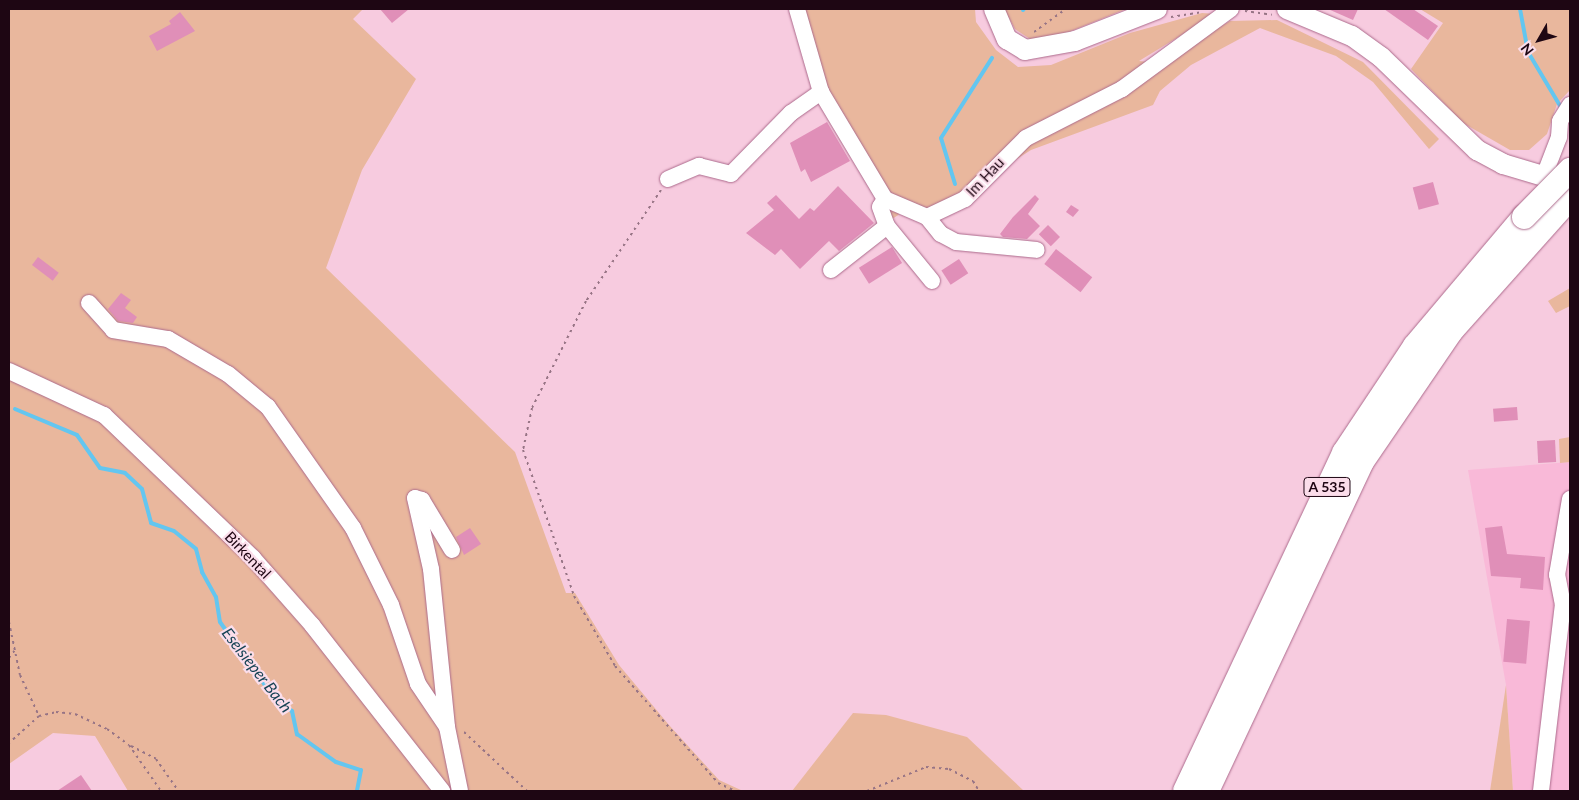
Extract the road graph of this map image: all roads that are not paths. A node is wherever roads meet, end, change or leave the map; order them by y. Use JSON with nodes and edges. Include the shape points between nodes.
{"nodes":[{"id":1,"x":797,"y":9,"type":"edge"},
{"id":2,"x":994,"y":9,"type":"edge"},
{"id":3,"x":1230,"y":9,"type":"edge"},
{"id":4,"x":1283,"y":12,"type":"edge"},
{"id":5,"x":1162,"y":14,"type":"edge"},
{"id":6,"x":821,"y":92,"type":"junction"},
{"id":7,"x":1570,"y":105,"type":"edge"},
{"id":8,"x":1565,"y":139,"type":"edge"},
{"id":9,"x":1570,"y":170,"type":"edge"},
{"id":10,"x":1544,"y":176,"type":"junction"},
{"id":11,"x":668,"y":179,"type":"road end"},
{"id":12,"x":1570,"y":184,"type":"edge"},
{"id":13,"x":1570,"y":198,"type":"edge"},
{"id":14,"x":885,"y":199,"type":"junction"},
{"id":15,"x":927,"y":217,"type":"junction"},
{"id":16,"x":1533,"y":222,"type":"junction"},
{"id":17,"x":886,"y":226,"type":"junction"},
{"id":18,"x":1037,"y":250,"type":"dead end"},
{"id":19,"x":831,"y":270,"type":"dead end"},
{"id":20,"x":932,"y":281,"type":"dead end"},
{"id":21,"x":89,"y":303,"type":"dead end"},
{"id":22,"x":9,"y":371,"type":"edge"},
{"id":23,"x":1570,"y":499,"type":"edge"},
{"id":24,"x":452,"y":550,"type":"dead end"},
{"id":25,"x":1567,"y":606,"type":"edge"},
{"id":26,"x":446,"y":727,"type":"junction"},
{"id":27,"x":442,"y":791,"type":"edge"},
{"id":28,"x":460,"y":791,"type":"edge"},
{"id":29,"x":1185,"y":791,"type":"edge"},
{"id":30,"x":1207,"y":791,"type":"edge"},
{"id":31,"x":1541,"y":791,"type":"edge"}],
"edges":[{"from":1,"to":6,"type":"street"},
{"from":2,"to":5,"type":"main road","via":[[1007,39],[1016,45],[1047,49]]},
{"from":3,"to":15,"type":"street","name":"Im Hau","via":[[1122,89],[1026,138],[965,199]]},
{"from":4,"to":10,"type":"main road","via":[[1352,36],[1381,57],[1477,150]]},
{"from":6,"to":11,"type":"street","via":[[791,113],[731,174],[699,166]]},
{"from":6,"to":14,"type":"street"},
{"from":7,"to":8,"type":"street","via":[[1560,121]]},
{"from":8,"to":10,"type":"street"},
{"from":9,"to":16,"type":"highway","number":"A 535","bridge":true},
{"from":10,"to":12,"type":"main road"},
{"from":13,"to":16,"type":"highway","number":"A 535"},
{"from":14,"to":15,"type":"street"},
{"from":14,"to":17,"type":"street","via":[[880,207]]},
{"from":15,"to":18,"type":"street","via":[[956,242]]},
{"from":16,"to":29,"type":"highway","number":"A 535","via":[[1414,346],[1344,453]]},
{"from":16,"to":30,"type":"highway","number":"A 535","via":[[1451,331],[1361,463]]},
{"from":17,"to":19,"type":"street"},
{"from":17,"to":20,"type":"street"},
{"from":21,"to":26,"type":"street","via":[[113,330],[168,339],[221,370],[268,407],[353,528],[391,605],[418,684]]},
{"from":22,"to":27,"type":"street","name":"Birkental","via":[[104,415],[238,544],[312,625]]},
{"from":23,"to":25,"type":"street","via":[[1557,575]]},
{"from":24,"to":26,"type":"street","via":[[422,500],[415,498],[431,569]]},
{"from":25,"to":31,"type":"street"},
{"from":26,"to":28,"type":"street"}]}
